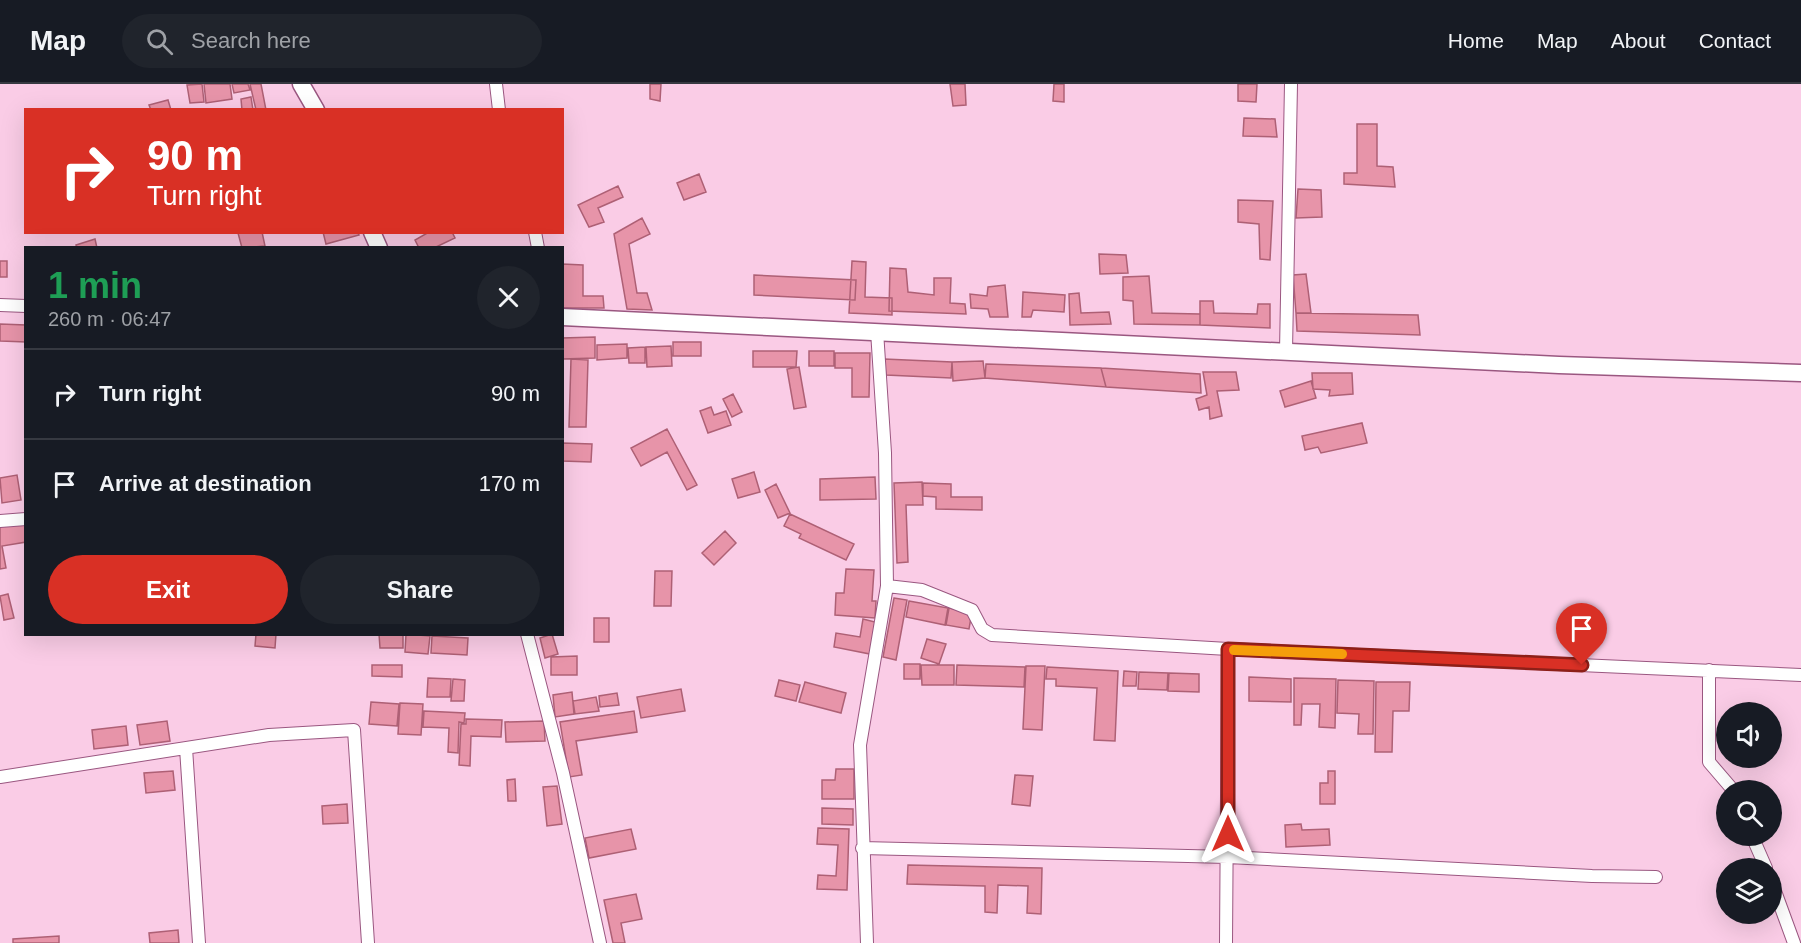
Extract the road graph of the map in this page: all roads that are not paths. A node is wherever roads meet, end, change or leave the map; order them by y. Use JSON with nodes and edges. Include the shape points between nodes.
{"nodes":[{"id":1,"x":301,"y":84,"type":"edge"},
{"id":2,"x":496,"y":84,"type":"edge"},
{"id":3,"x":1291,"y":84,"type":"edge"},
{"id":4,"x":315,"y":108,"type":"edge"},
{"id":5,"x":499,"y":108,"type":"edge"},
{"id":6,"x":0,"y":305,"type":"edge"},
{"id":7,"x":24,"y":306,"type":"edge"},
{"id":8,"x":564,"y":317,"type":"edge"},
{"id":9,"x":877,"y":331,"type":"junction"},
{"id":10,"x":1286,"y":351,"type":"junction"},
{"id":11,"x":1801,"y":373,"type":"edge"},
{"id":12,"x":24,"y":519,"type":"edge"},
{"id":13,"x":0,"y":521,"type":"edge"},
{"id":14,"x":887,"y":586,"type":"junction"},
{"id":15,"x":528,"y":636,"type":"edge"},
{"id":16,"x":1228,"y":649,"type":"junction"},
{"id":17,"x":1708,"y":670,"type":"junction"},
{"id":18,"x":1801,"y":675,"type":"edge"},
{"id":19,"x":186,"y":748,"type":"junction"},
{"id":20,"x":0,"y":777,"type":"edge"},
{"id":21,"x":1724,"y":780,"type":"edge"},
{"id":22,"x":862,"y":848,"type":"junction"},
{"id":23,"x":1228,"y":857,"type":"junction"},
{"id":24,"x":1656,"y":877,"type":"dead end"},
{"id":25,"x":1782,"y":910,"type":"edge"},
{"id":26,"x":199,"y":943,"type":"edge"},
{"id":27,"x":368,"y":943,"type":"edge"},
{"id":28,"x":600,"y":943,"type":"edge"},
{"id":29,"x":867,"y":943,"type":"edge"},
{"id":30,"x":1226,"y":943,"type":"edge"},
{"id":31,"x":1794,"y":943,"type":"edge"}],
"edges":[{"from":1,"to":4,"type":"street"},
{"from":2,"to":5,"type":"street"},
{"from":3,"to":10,"type":"street"},
{"from":6,"to":7,"type":"street"},
{"from":8,"to":9,"type":"street"},
{"from":9,"to":10,"type":"street"},
{"from":9,"to":14,"type":"street","via":[[885,453]]},
{"from":10,"to":11,"type":"street"},
{"from":12,"to":13,"type":"street"},
{"from":14,"to":16,"type":"street","via":[[922,590],[972,610],[982,629],[993,635]]},
{"from":14,"to":22,"type":"street","via":[[860,745]]},
{"from":15,"to":28,"type":"street","via":[[563,773]]},
{"from":16,"to":17,"type":"street"},
{"from":16,"to":23,"type":"street"},
{"from":17,"to":18,"type":"street"},
{"from":17,"to":21,"type":"street","via":[[1709,762]]},
{"from":19,"to":20,"type":"street"},
{"from":19,"to":26,"type":"street"},
{"from":19,"to":27,"type":"street","via":[[269,735],[354,730]]},
{"from":22,"to":23,"type":"street"},
{"from":22,"to":29,"type":"street"},
{"from":23,"to":24,"type":"street"},
{"from":23,"to":30,"type":"street"},
{"from":25,"to":31,"type":"street"}]}
